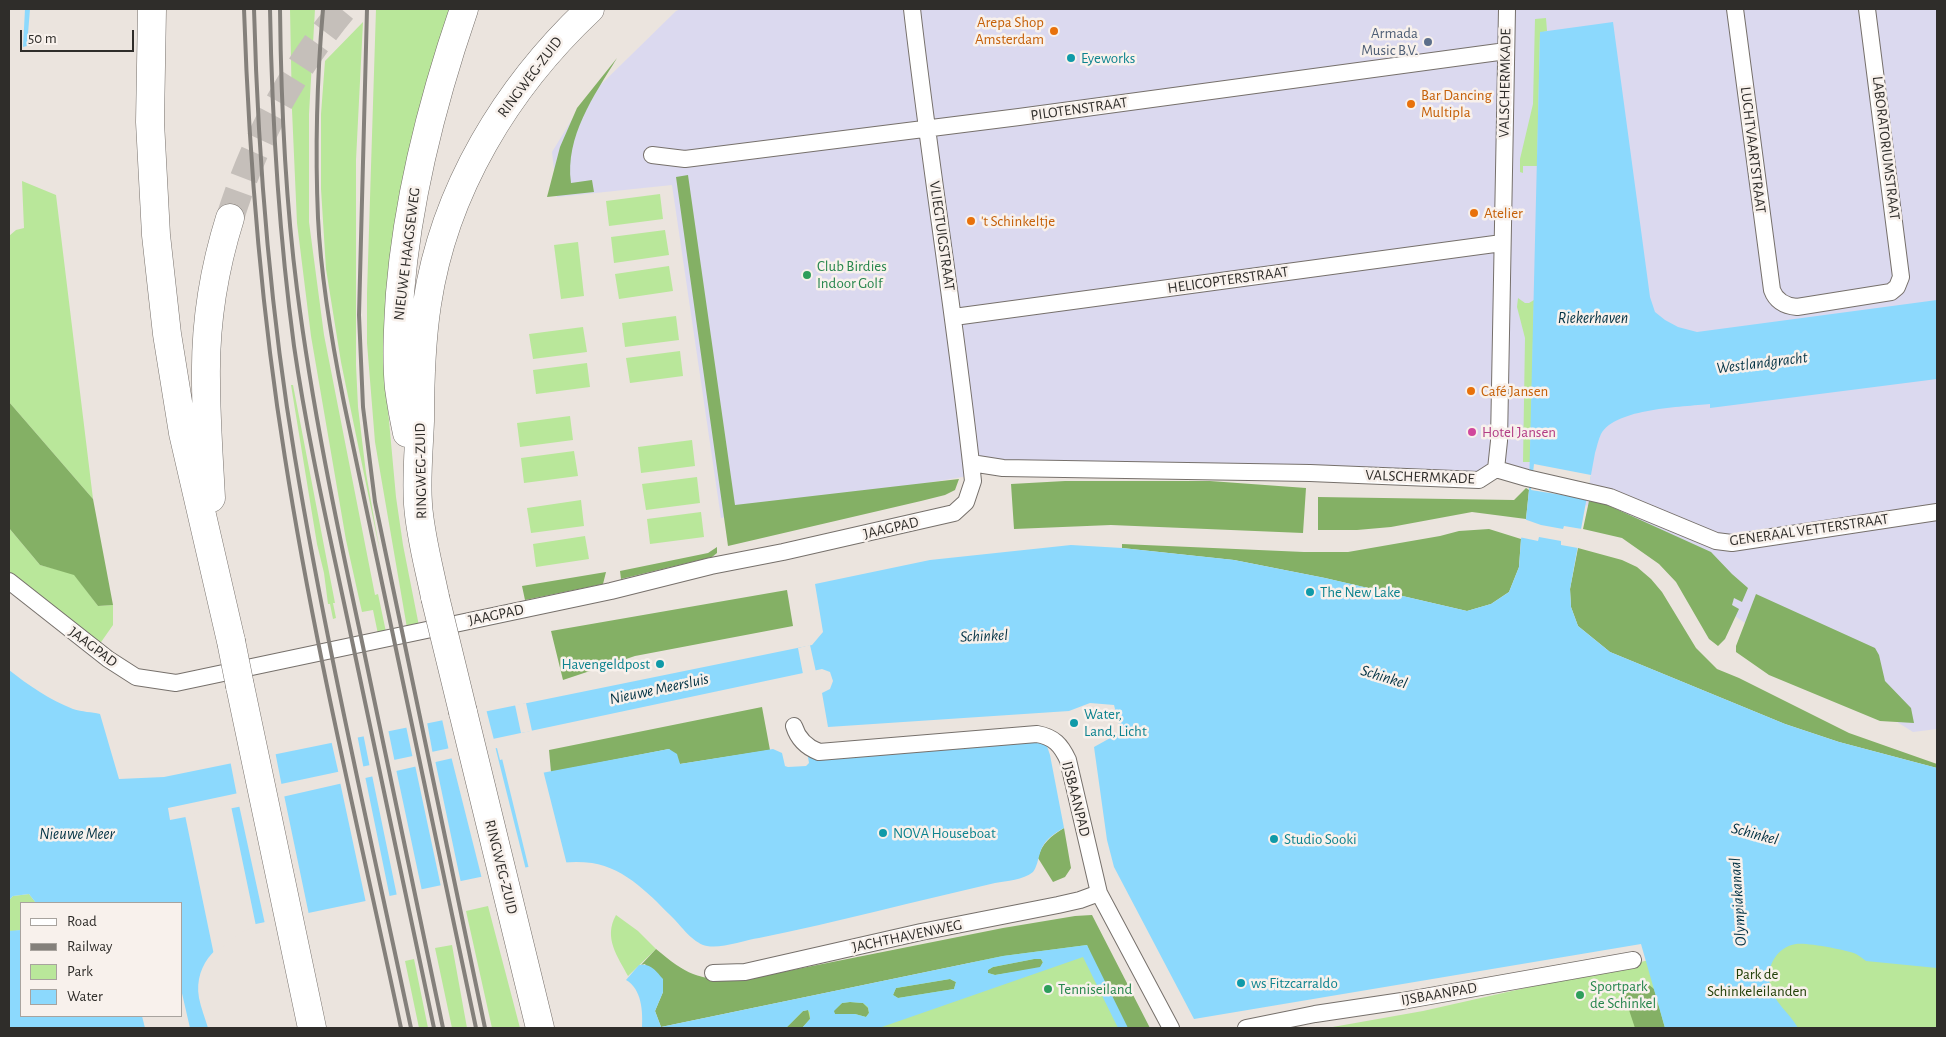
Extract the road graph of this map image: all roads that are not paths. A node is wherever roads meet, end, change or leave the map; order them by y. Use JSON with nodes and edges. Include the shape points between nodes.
{"nodes":[{"id":1,"x":152,"y":9,"type":"edge"},
{"id":2,"x":464,"y":9,"type":"edge"},
{"id":3,"x":590,"y":9,"type":"edge"},
{"id":4,"x":912,"y":9,"type":"edge"},
{"id":5,"x":1507,"y":9,"type":"edge"},
{"id":6,"x":1735,"y":9,"type":"edge"},
{"id":7,"x":1868,"y":9,"type":"edge"},
{"id":8,"x":1506,"y":51,"type":"junction"},
{"id":9,"x":926,"y":128,"type":"junction"},
{"id":10,"x":652,"y":155,"type":"dead end"},
{"id":11,"x":230,"y":218,"type":"tunnel mouth"},
{"id":12,"x":1502,"y":243,"type":"junction"},
{"id":13,"x":1898,"y":287,"type":"joint"},
{"id":14,"x":954,"y":317,"type":"junction"},
{"id":15,"x":972,"y":463,"type":"junction"},
{"id":16,"x":1496,"y":469,"type":"junction"},
{"id":17,"x":418,"y":504,"type":"junction"},
{"id":18,"x":1937,"y":512,"type":"edge"},
{"id":19,"x":214,"y":562,"type":"junction"},
{"id":20,"x":9,"y":581,"type":"edge"},
{"id":21,"x":794,"y":726,"type":"dead end"},
{"id":22,"x":1099,"y":893,"type":"junction"},
{"id":23,"x":1632,"y":960,"type":"dead end"},
{"id":24,"x":713,"y":973,"type":"dead end"},
{"id":25,"x":312,"y":1028,"type":"edge"},
{"id":26,"x":540,"y":1028,"type":"edge"},
{"id":27,"x":1171,"y":1028,"type":"edge"},
{"id":28,"x":1246,"y":1028,"type":"edge"}],
"edges":[{"from":1,"to":19,"type":"highway","via":[[150,122],[156,235],[167,334],[183,434]]},
{"from":2,"to":17,"type":"highway","name":"NIEUWE HAAGSEWEG","via":[[424,138],[403,263],[399,376]]},
{"from":3,"to":17,"type":"highway","name":"RINGWEG-ZUID","via":[[542,58],[509,102],[482,145],[447,222],[432,275],[424,334]]},
{"from":4,"to":9,"type":"street","name":"VLIEGTUIGSTRAAT"},
{"from":5,"to":8,"type":"street","name":"VALSCHERMKADE"},
{"from":6,"to":13,"type":"street","name":"LUCHTVAARTSTRAAT","via":[[1775,298],[1797,307],[1881,294]]},
{"from":7,"to":13,"type":"street","name":"LABORATORIUMSTRAAT","via":[[1901,266]]},
{"from":8,"to":9,"type":"street","name":"PILOTENSTRAAT"},
{"from":8,"to":12,"type":"street","name":"VALSCHERMKADE"},
{"from":9,"to":10,"type":"street","name":"PILOTENSTRAAT","via":[[685,159]]},
{"from":9,"to":14,"type":"street","name":"VLIEGTUIGSTRAAT"},
{"from":11,"to":19,"type":"highway","via":[[217,272],[207,354]]},
{"from":12,"to":14,"type":"street","name":"HELICOPTERSTRAAT"},
{"from":12,"to":16,"type":"street","name":"VALSCHERMKADE"},
{"from":14,"to":15,"type":"street","name":"VLIEGTUIGSTRAAT"},
{"from":15,"to":16,"type":"street","name":"VALSCHERMKADE","via":[[1002,468],[1310,473],[1479,480]]},
{"from":15,"to":20,"type":"street","name":"JAAGPAD","via":[[973,481],[966,502],[954,513],[611,591],[176,684],[136,677],[108,659]]},
{"from":16,"to":18,"type":"street","name":"GENERAAL VETTERSTRAAT","via":[[1610,497],[1716,541],[1732,542]]},
{"from":17,"to":26,"type":"highway","name":"RINGWEG-ZUID","bridge":true,"via":[[436,597]]},
{"from":19,"to":25,"type":"highway","bridge":true},
{"from":21,"to":22,"type":"street","name":"IJSBAANPAD","via":[[804,744],[820,752],[1037,734],[1048,736],[1063,748],[1068,760]]},
{"from":22,"to":24,"type":"street","name":"JACHTHAVENWEG","via":[[1058,905],[745,972]]},
{"from":22,"to":27,"type":"street","name":"IJSBAANPAD"},
{"from":23,"to":28,"type":"street","name":"IJSBAANPAD"}]}
